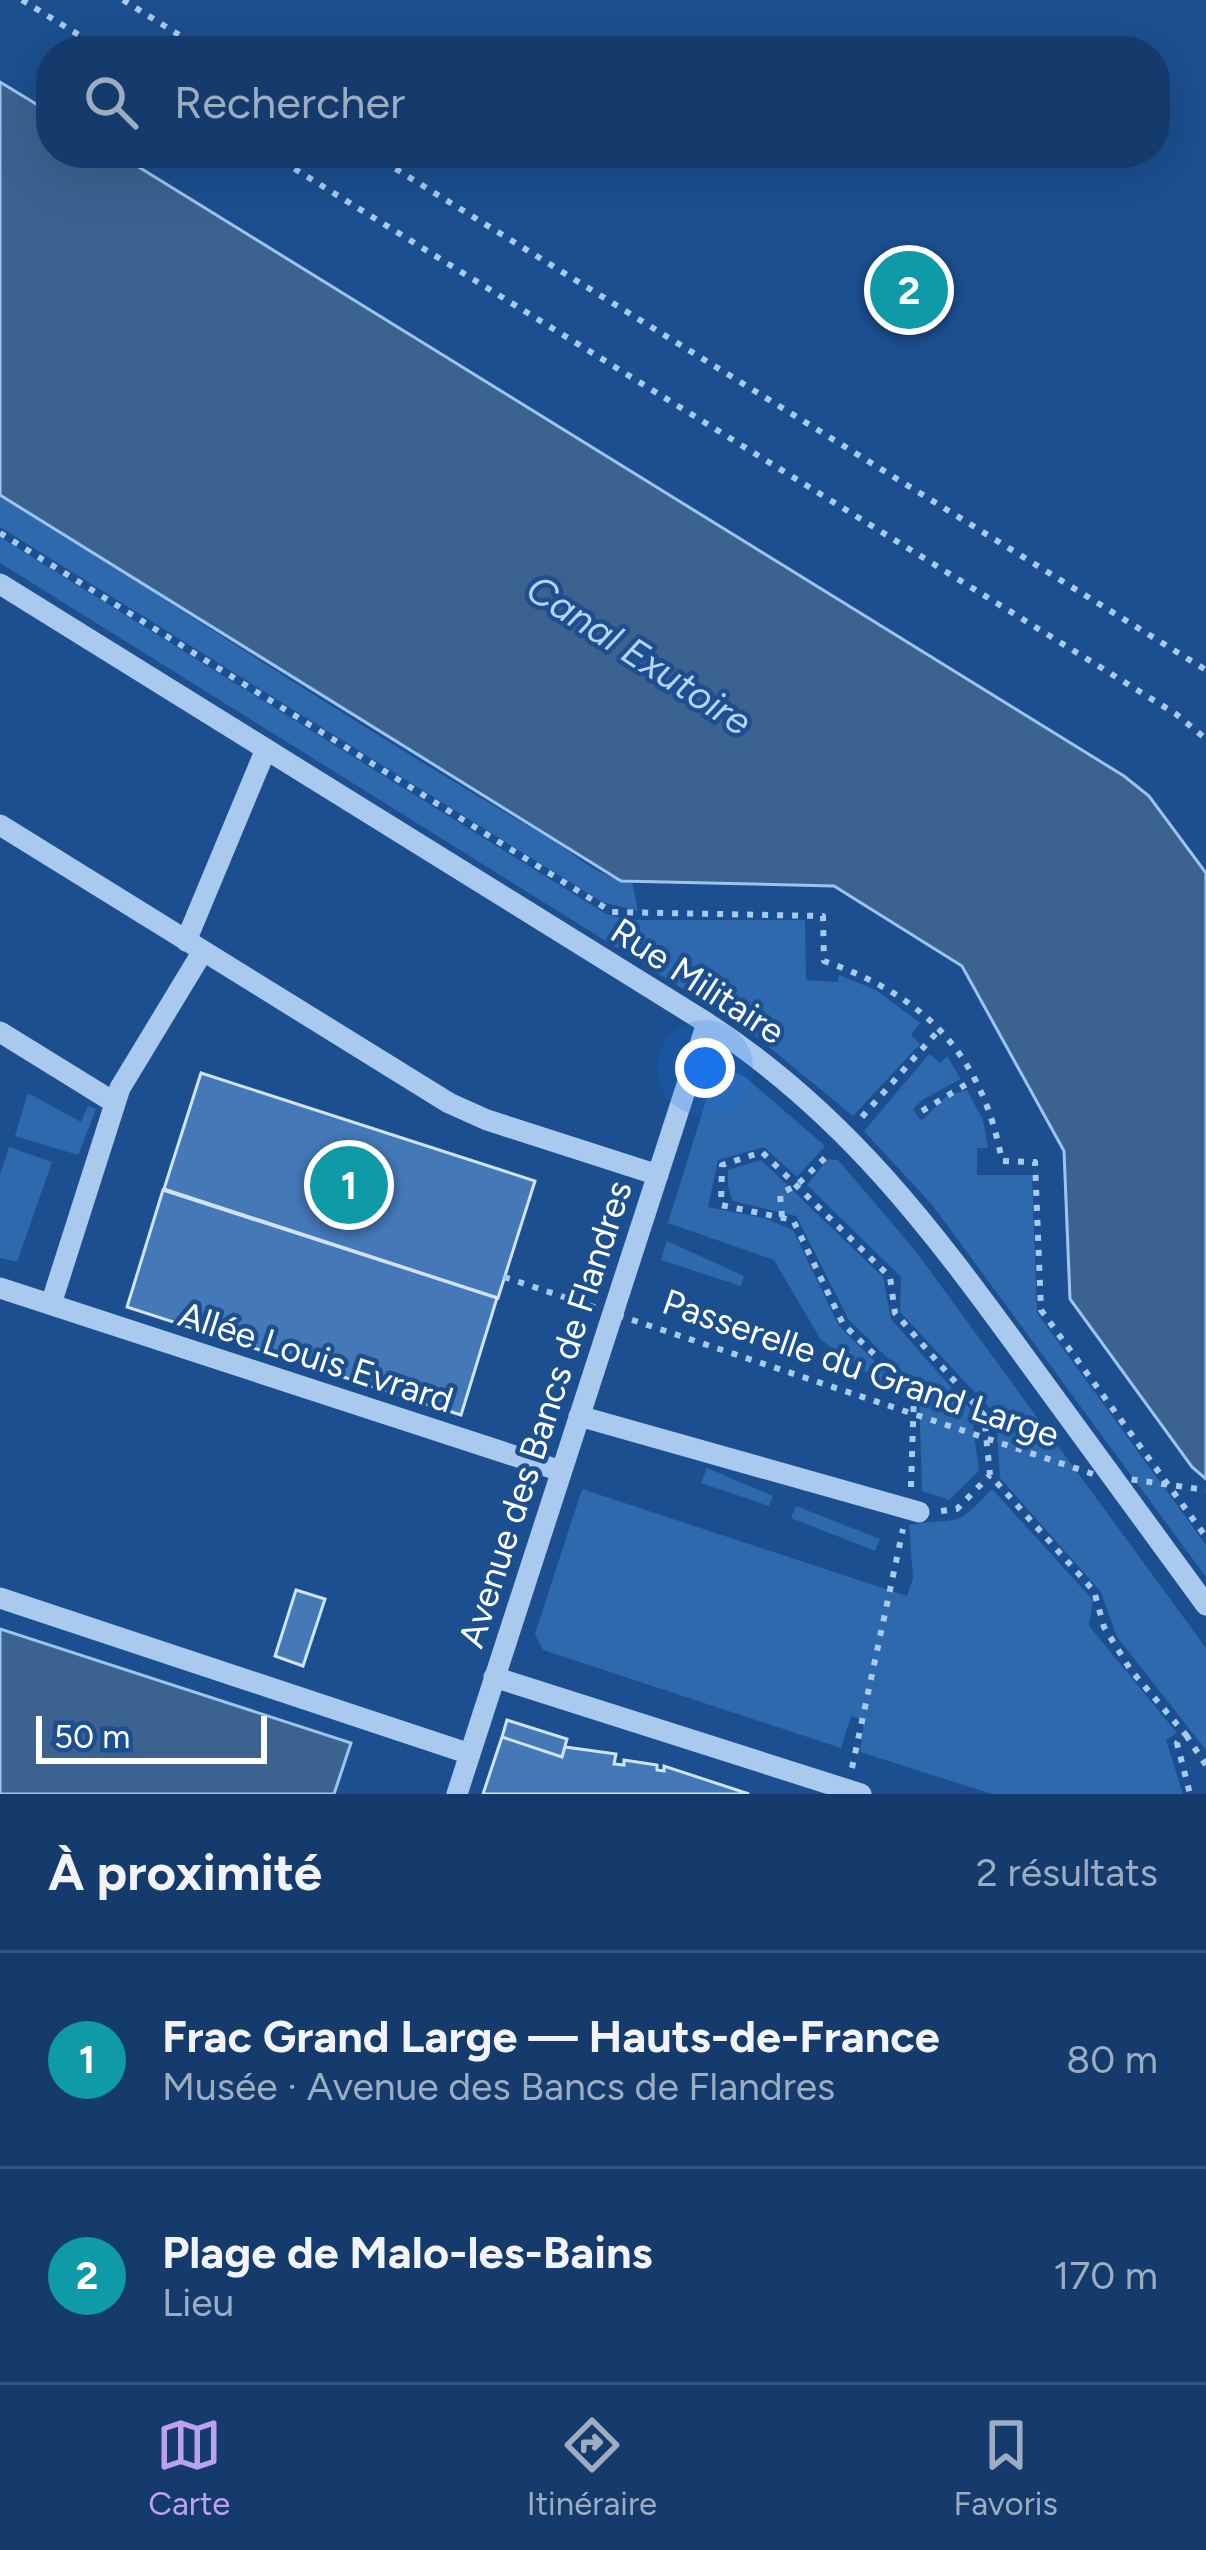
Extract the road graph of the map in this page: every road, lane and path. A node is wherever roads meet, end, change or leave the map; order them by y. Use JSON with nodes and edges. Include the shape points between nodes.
{"nodes":[{"id":1,"x":22,"y":0,"type":"edge"},
{"id":2,"x":123,"y":0,"type":"edge"},
{"id":3,"x":81,"y":36,"type":"edge"},
{"id":4,"x":181,"y":36,"type":"edge"},
{"id":5,"x":293,"y":168,"type":"edge"},
{"id":6,"x":394,"y":168,"type":"edge"},
{"id":7,"x":0,"y":533,"type":"edge"},
{"id":8,"x":0,"y":584,"type":"edge"},
{"id":9,"x":1206,"y":670,"type":"edge"},
{"id":10,"x":1206,"y":739,"type":"edge"},
{"id":11,"x":266,"y":749,"type":"junction"},
{"id":12,"x":0,"y":825,"type":"edge"},
{"id":13,"x":195,"y":946,"type":"junction"},
{"id":14,"x":707,"y":1023,"type":"junction"},
{"id":15,"x":939,"y":1030,"type":"junction"},
{"id":16,"x":0,"y":1032,"type":"edge"},
{"id":17,"x":975,"y":1078,"type":"junction"},
{"id":18,"x":115,"y":1102,"type":"junction"},
{"id":19,"x":922,"y":1111,"type":"dead end"},
{"id":20,"x":847,"y":1134,"type":"junction"},
{"id":21,"x":826,"y":1156,"type":"dead end"},
{"id":22,"x":658,"y":1175,"type":"junction"},
{"id":23,"x":797,"y":1185,"type":"junction"},
{"id":24,"x":782,"y":1217,"type":"junction"},
{"id":25,"x":504,"y":1276,"type":"dead end"},
{"id":26,"x":0,"y":1288,"type":"edge"},
{"id":27,"x":51,"y":1304,"type":"junction"},
{"id":28,"x":579,"y":1416,"type":"junction"},
{"id":29,"x":986,"y":1439,"type":"junction"},
{"id":30,"x":561,"y":1471,"type":"junction"},
{"id":31,"x":990,"y":1475,"type":"junction"},
{"id":32,"x":1206,"y":1490,"type":"edge"},
{"id":33,"x":913,"y":1511,"type":"junction"},
{"id":34,"x":944,"y":1511,"type":"dead end"},
{"id":35,"x":1206,"y":1537,"type":"edge"},
{"id":36,"x":0,"y":1598,"type":"edge"},
{"id":37,"x":1206,"y":1605,"type":"edge"},
{"id":38,"x":494,"y":1677,"type":"junction"},
{"id":39,"x":1186,"y":1735,"type":"junction"},
{"id":40,"x":470,"y":1754,"type":"junction"},
{"id":41,"x":1206,"y":1765,"type":"edge"},
{"id":42,"x":852,"y":1793,"type":"edge"},
{"id":43,"x":457,"y":1794,"type":"edge"},
{"id":44,"x":1190,"y":1794,"type":"edge"}],
"edges":[{"from":1,"to":3,"type":"path"},
{"from":2,"to":4,"type":"path"},
{"from":5,"to":10,"type":"path"},
{"from":6,"to":9,"type":"path"},
{"from":7,"to":15,"type":"path","via":[[605,909],[823,916],[824,961],[887,986]]},
{"from":8,"to":11,"type":"street","name":"Rue Militaire"},
{"from":11,"to":13,"type":"street"},
{"from":11,"to":14,"type":"street","name":"Rue Militaire"},
{"from":12,"to":13,"type":"street","name":"Avenue des Bancs de Flandres"},
{"from":13,"to":18,"type":"street"},
{"from":13,"to":22,"type":"street","name":"Avenue des Bancs de Flandres","via":[[468,1113]]},
{"from":14,"to":20,"type":"street","name":"Rue Militaire"},
{"from":14,"to":22,"type":"street"},
{"from":15,"to":17,"type":"path"},
{"from":15,"to":20,"type":"path"},
{"from":16,"to":18,"type":"street"},
{"from":17,"to":19,"type":"path"},
{"from":17,"to":35,"type":"path","via":[[1002,1161],[1035,1162],[1041,1310]]},
{"from":18,"to":27,"type":"street"},
{"from":20,"to":37,"type":"street","name":"Rue Militaire","via":[[934,1234]]},
{"from":21,"to":23,"type":"path"},
{"from":22,"to":28,"type":"street","name":"Avenue des Bancs de Flandres"},
{"from":23,"to":24,"type":"path","via":[[780,1194]]},
{"from":23,"to":24,"type":"path","via":[[762,1152],[722,1165],[722,1205]]},
{"from":23,"to":29,"type":"path","via":[[890,1277],[896,1313],[984,1415]]},
{"from":24,"to":33,"type":"path","via":[[793,1220],[843,1324],[914,1393]]},
{"from":25,"to":29,"type":"path","name":"Passerelle du Grand Large","bridge":true},
{"from":26,"to":27,"type":"street","name":"Allée Louis Evrard"},
{"from":27,"to":30,"type":"street","name":"Allée Louis Evrard"},
{"from":28,"to":30,"type":"street","name":"Avenue des Bancs de Flandres"},
{"from":28,"to":33,"type":"street"},
{"from":29,"to":31,"type":"path"},
{"from":29,"to":32,"type":"path","name":"Passerelle du Grand Large","bridge":true,"via":[[1109,1478]]},
{"from":30,"to":38,"type":"street","name":"Avenue des Bancs de Flandres"},
{"from":31,"to":34,"type":"path"},
{"from":31,"to":39,"type":"path","via":[[1094,1591],[1104,1628],[1130,1669]]},
{"from":33,"to":42,"type":"path"},
{"from":36,"to":40,"type":"street"},
{"from":38,"to":40,"type":"street"},
{"from":38,"to":42,"type":"street","name":"Avenue des Bancs de Flandres"},
{"from":39,"to":41,"type":"path"},
{"from":39,"to":44,"type":"path","via":[[1177,1743]]},
{"from":40,"to":43,"type":"street"}]}
